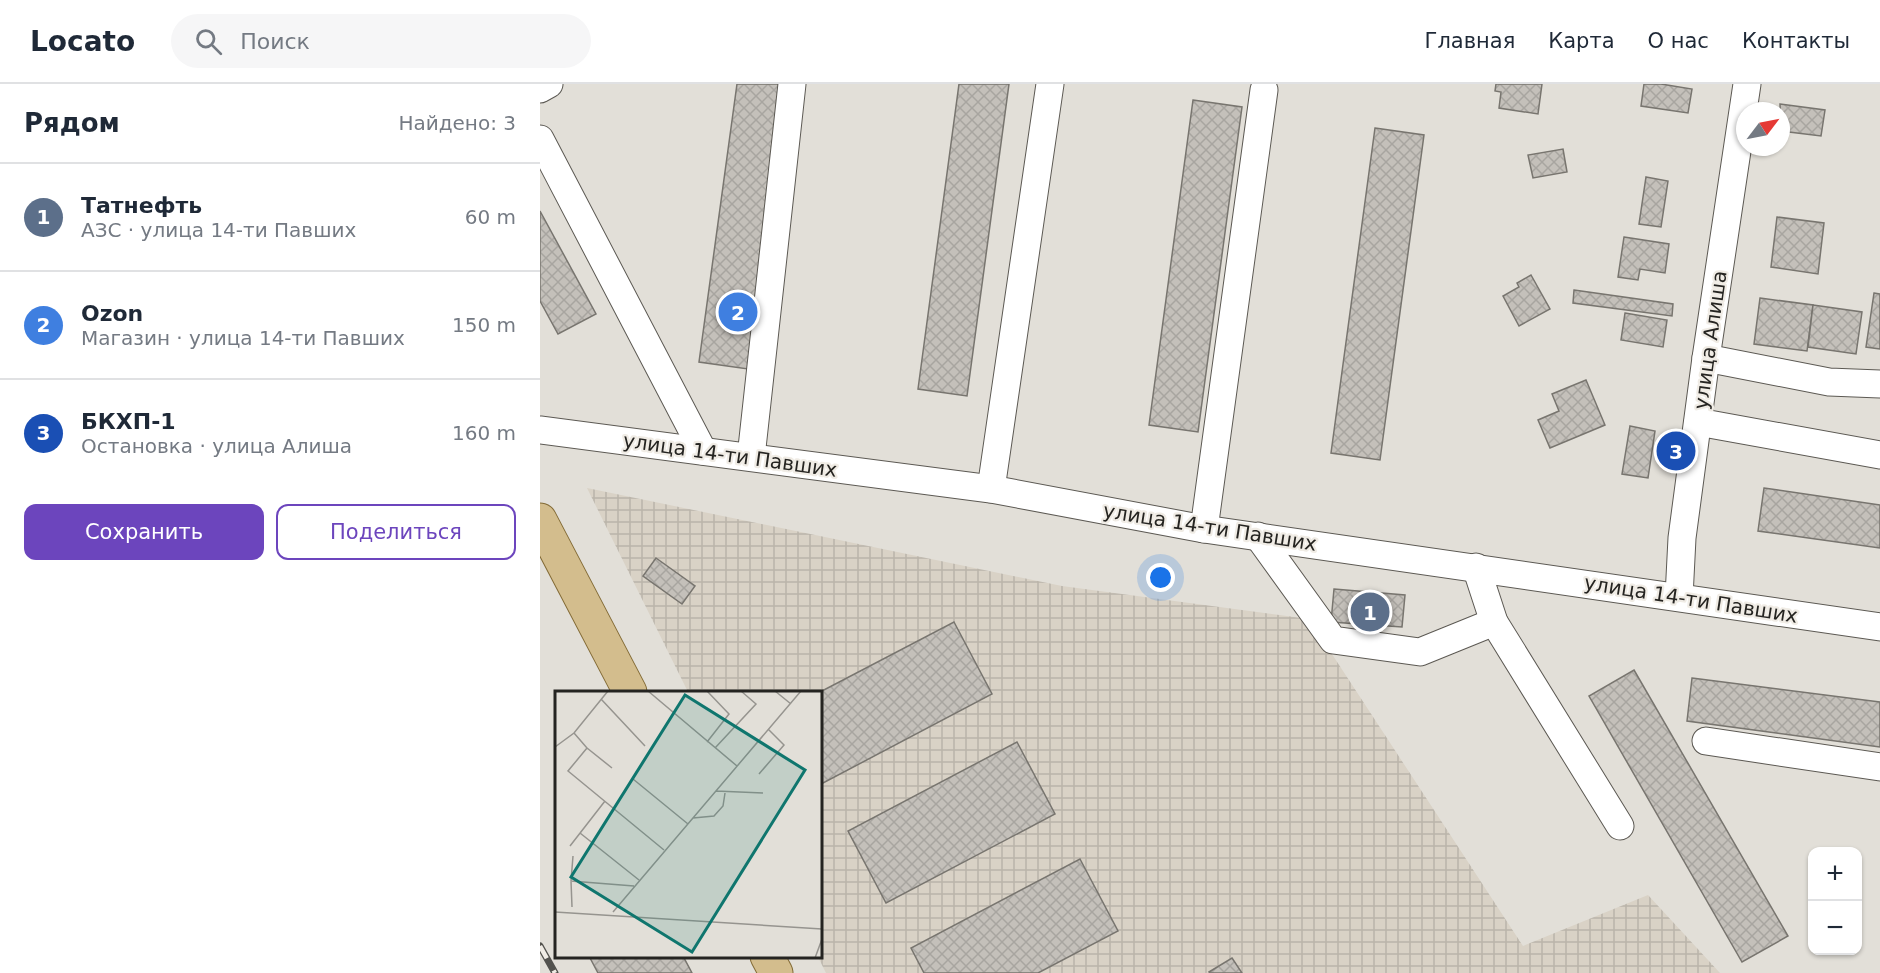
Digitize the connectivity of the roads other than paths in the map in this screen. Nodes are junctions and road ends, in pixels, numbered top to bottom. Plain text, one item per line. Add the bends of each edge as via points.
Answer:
1 (549, 84) edge
2 (792, 84) edge
3 (1050, 84) edge
4 (1748, 84) edge
5 (540, 89) edge
6 (1264, 90) dead end
7 (540, 139) edge
8 (1706, 358) junction
9 (1880, 384) edge
10 (1698, 422) junction
11 (540, 430) edge
12 (703, 451) junction
13 (1880, 455) edge
14 (751, 457) junction
15 (990, 489) junction
16 (540, 520) edge
17 (1204, 529) junction
18 (1258, 536) junction
19 (1476, 567) junction
20 (1679, 597) junction
21 (1494, 622) junction
22 (1880, 627) edge
23 (629, 691) edge
24 (1706, 741) dead end
25 (1880, 767) edge
26 (1620, 826) dead end
27 (768, 958) edge
28 (776, 973) edge

1 - 5 street
2 - 14 street
3 - 15 street
4 - 8 street, улица Алиша
6 - 17 street
7 - 12 street
8 - 9 street via 1829,382
8 - 10 street, улица Алиша
10 - 13 street
10 - 20 street, улица Алиша via 1682,538
11 - 12 street, улица 14-ти Павших
12 - 14 street, улица 14-ти Павших
14 - 15 street, улица 14-ти Павших
15 - 17 street, улица 14-ти Павших
16 - 23 main road
17 - 18 street, улица 14-ти Павших
18 - 19 street, улица 14-ти Павших
18 - 21 street via 1333,640 1420,652
19 - 20 street, улица 14-ти Павших
19 - 21 street
20 - 22 street, улица 14-ти Павших
21 - 26 street
24 - 25 street
27 - 28 main road

